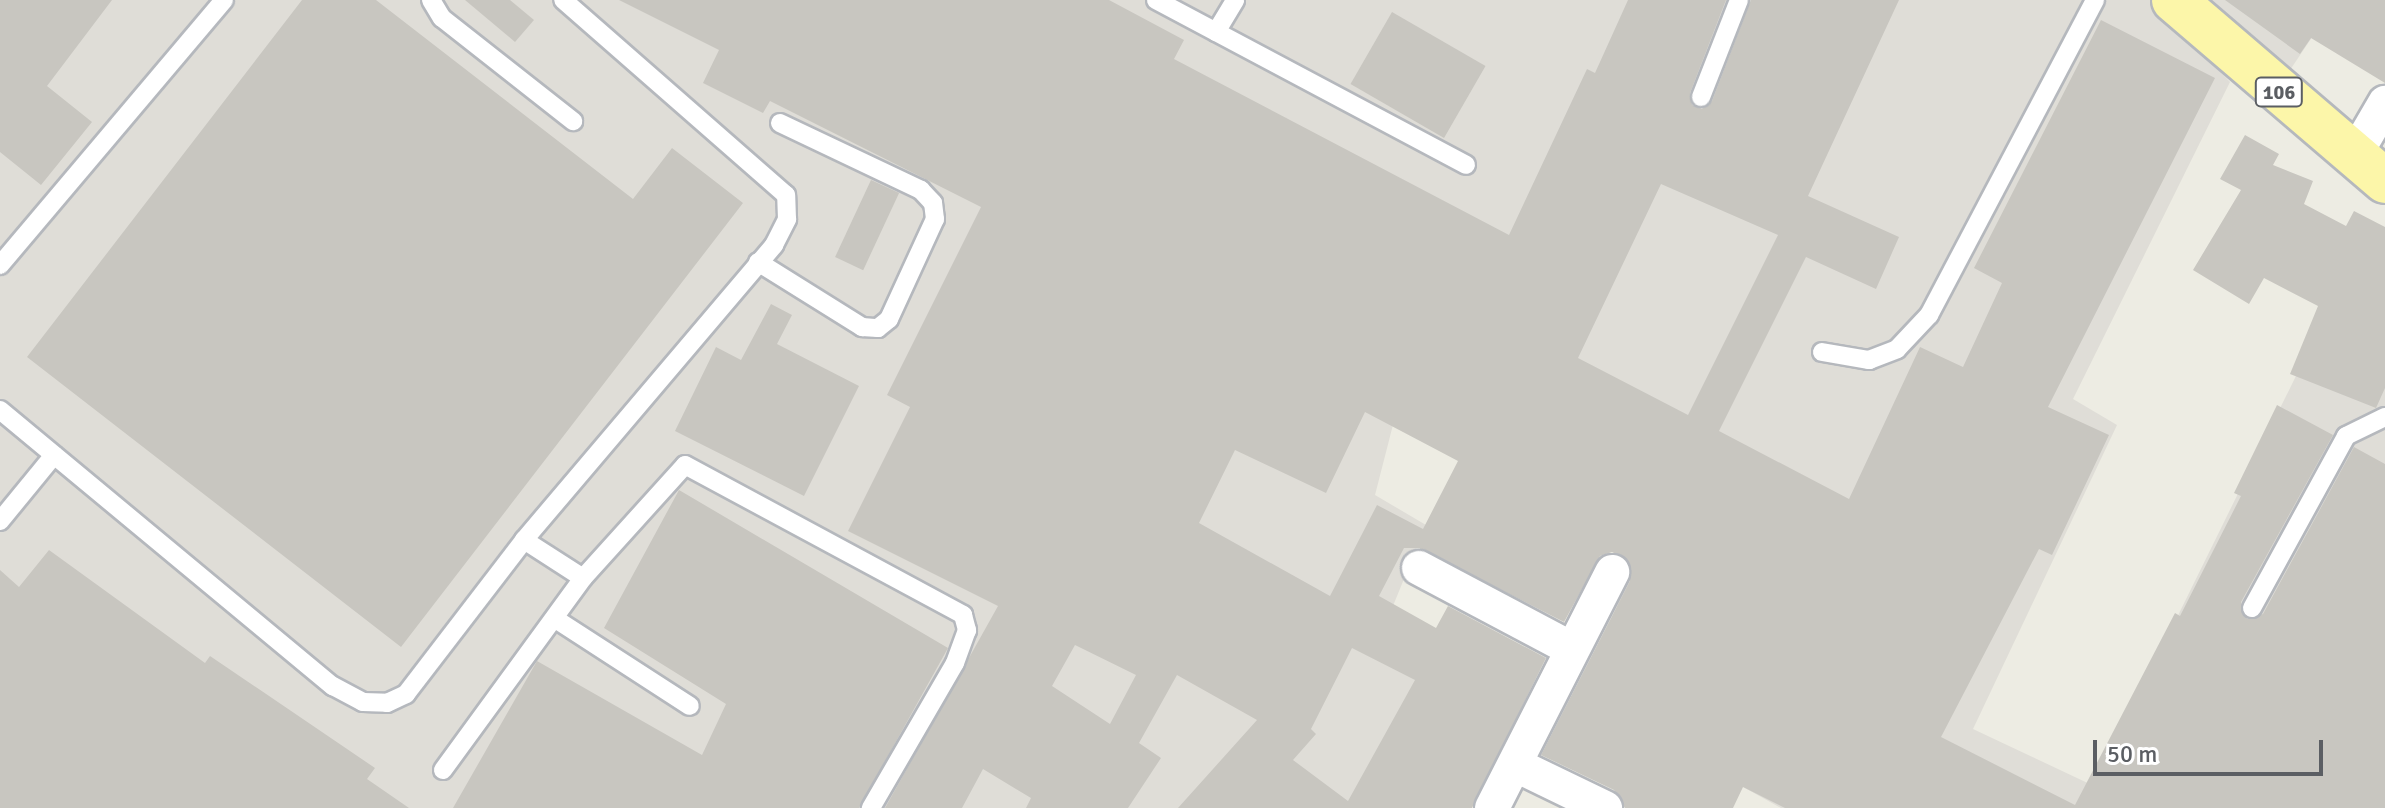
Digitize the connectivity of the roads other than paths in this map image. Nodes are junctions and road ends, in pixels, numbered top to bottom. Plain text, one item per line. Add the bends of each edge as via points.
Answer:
1 (224, 0) edge
2 (431, 0) edge
3 (563, 0) edge
4 (1156, 0) edge
5 (1235, 0) edge
6 (1739, 0) edge
7 (2095, 0) edge
8 (2174, 0) edge
9 (1216, 32) junction
10 (1701, 97) dead end
11 (2385, 103) edge
12 (573, 121) dead end
13 (780, 123) dead end
14 (1466, 165) dead end
15 (2369, 170) edge
16 (758, 262) junction
17 (0, 265) edge
18 (1822, 352) dead end
19 (0, 410) edge
20 (2385, 417) edge
21 (54, 455) junction
22 (0, 521) edge
23 (524, 540) junction
24 (1419, 568) dead end
25 (1612, 572) dead end
26 (583, 578) junction
27 (2252, 608) dead end
28 (557, 620) junction
29 (1572, 649) junction
30 (690, 706) dead end
31 (1516, 765) junction
32 (443, 770) dead end
33 (1598, 807) edge
34 (871, 808) edge
35 (1492, 808) edge

1 - 17 lane
2 - 12 lane via 442,18
3 - 16 lane via 786,195 787,219
4 - 9 lane
5 - 9 lane
6 - 10 lane
7 - 18 lane via 1929,315 1897,349 1869,360
8 - 15 main road, 106
9 - 14 lane
11 - 15 street
13 - 16 lane via 921,190 933,203 935,219 889,319 878,328 862,327
16 - 23 lane
19 - 21 lane
20 - 27 lane via 2346,436
21 - 22 lane
21 - 23 lane via 333,686 363,702 387,703 406,694
23 - 26 lane
24 - 29 street
25 - 29 street
26 - 28 lane
26 - 34 lane via 685,465 963,615 967,630 955,663
28 - 30 lane
28 - 32 lane
29 - 31 street
31 - 33 street
31 - 35 street

